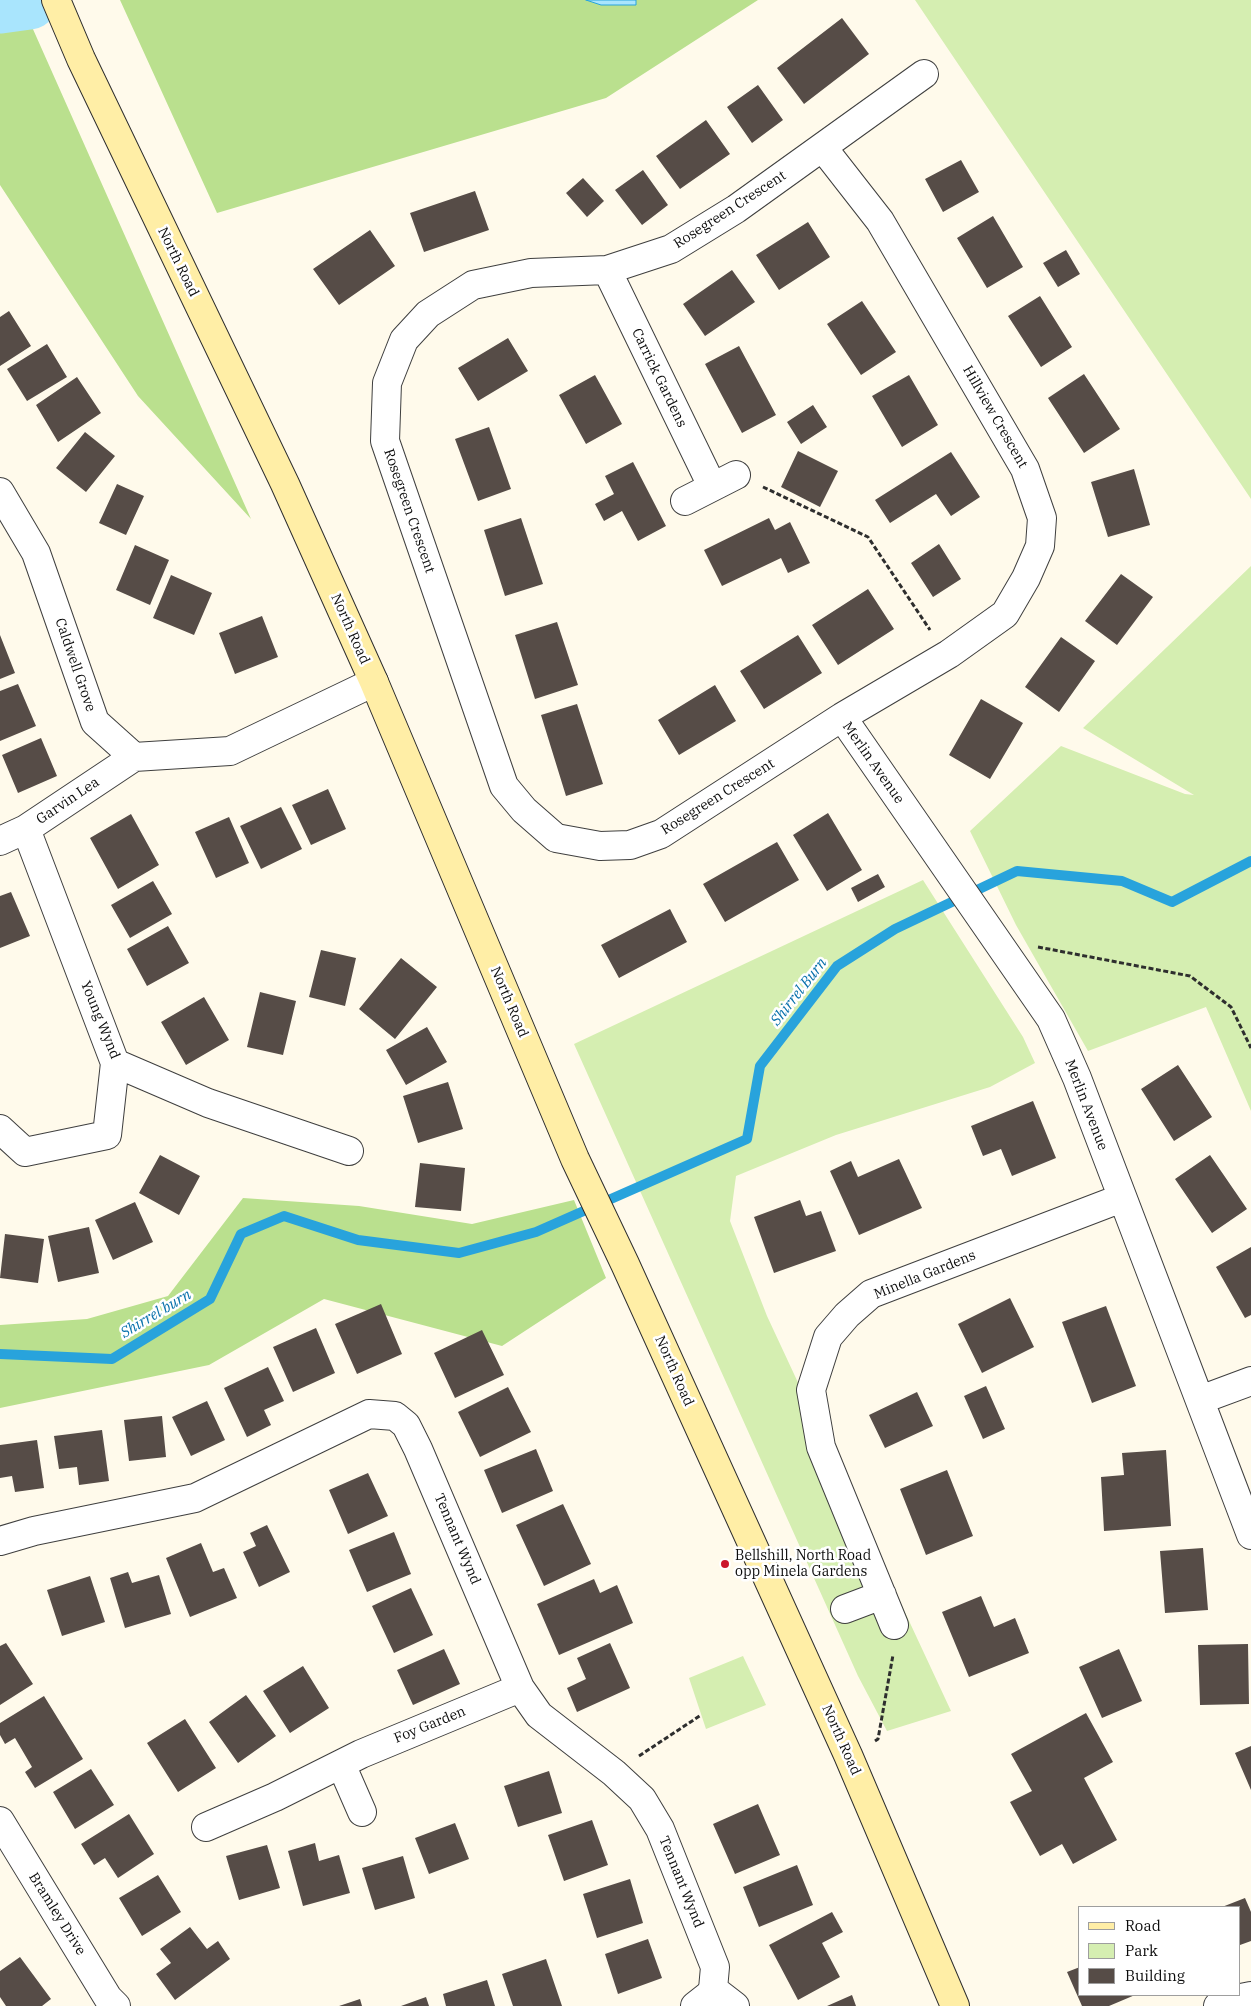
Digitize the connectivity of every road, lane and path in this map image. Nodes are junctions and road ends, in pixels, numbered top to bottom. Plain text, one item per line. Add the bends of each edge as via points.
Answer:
1 (56, 0) edge
2 (924, 74) dead end
3 (822, 148) junction
4 (607, 270) junction
5 (724, 480) junction
6 (0, 492) edge
7 (685, 501) dead end
8 (949, 654) junction
9 (374, 682) junction
10 (842, 717) junction
11 (134, 757) junction
12 (26, 829) junction
13 (0, 841) edge
14 (989, 928) junction
15 (1251, 1048) edge
16 (115, 1063) junction
17 (0, 1130) edge
18 (349, 1151) dead end
19 (1122, 1198) junction
20 (1251, 1381) edge
21 (1200, 1400) junction
22 (1251, 1535) edge
23 (0, 1542) edge
24 (882, 1595) junction
25 (845, 1609) dead end
26 (894, 1625) joint
27 (520, 1688) junction
28 (701, 1715) dead end
29 (848, 1755) junction
30 (341, 1764) junction
31 (614, 1773) junction
32 (362, 1812) dead end
33 (0, 1822) edge
34 (206, 1827) dead end
35 (1251, 1996) edge
36 (704, 1997) edge
37 (107, 2003) edge
38 (735, 2006) edge
39 (955, 2006) edge
40 (1218, 2006) edge

1 - 9 main road, North Road via 81,59 285,484
2 - 3 street, Rosegreen Crescent
3 - 4 street, Rosegreen Crescent via 736,209 671,249
3 - 8 street, Hillview Crescent via 880,221 1025,469 1042,518 1040,546 1005,614
4 - 5 street, Carrick Gardens
4 - 10 street, Rosegreen Crescent via 531,273 473,286 428,314 404,340 387,383 385,441 504,786 524,810 556,838 600,846 630,845 660,834
5 - 7 street
5 - 8 path via 868,537 936,640
6 - 11 street, Caldwell Grove via 36,553 95,722
8 - 10 street, Hillview Crescent
9 - 11 street via 230,751
9 - 29 main road, North Road via 575,1159
10 - 14 street, Merlin Avenue
11 - 12 street, Garvin Lea
12 - 13 street, Garvin Lea
12 - 16 street, Young Wynd
14 - 15 path via 1190,976 1231,1007
14 - 19 street, Merlin Avenue via 1051,1019
16 - 17 street via 107,1135 25,1152
16 - 18 street, Young Wynd via 208,1102
19 - 21 street, Merlin Avenue
19 - 24 street, Minella Gardens via 871,1294 828,1337 811,1390 821,1447
20 - 21 street
21 - 22 street, Merlin Avenue
23 - 27 street, Tennant Wynd via 34,1531 194,1498 369,1414 395,1416 406,1425 418,1449
24 - 25 street
24 - 26 street, Minella Gardens
26 - 29 path via 895,1646 878,1739
27 - 30 street, Foy Garden via 417,1729
27 - 31 street, Tennant Wynd via 539,1716
28 - 31 path
29 - 39 main road, North Road
30 - 32 street
30 - 34 street, Foy Garden
31 - 36 street, Tennant Wynd via 642,1799 660,1829 715,1967
33 - 37 street, Bramley Drive
35 - 40 street
36 - 38 street

